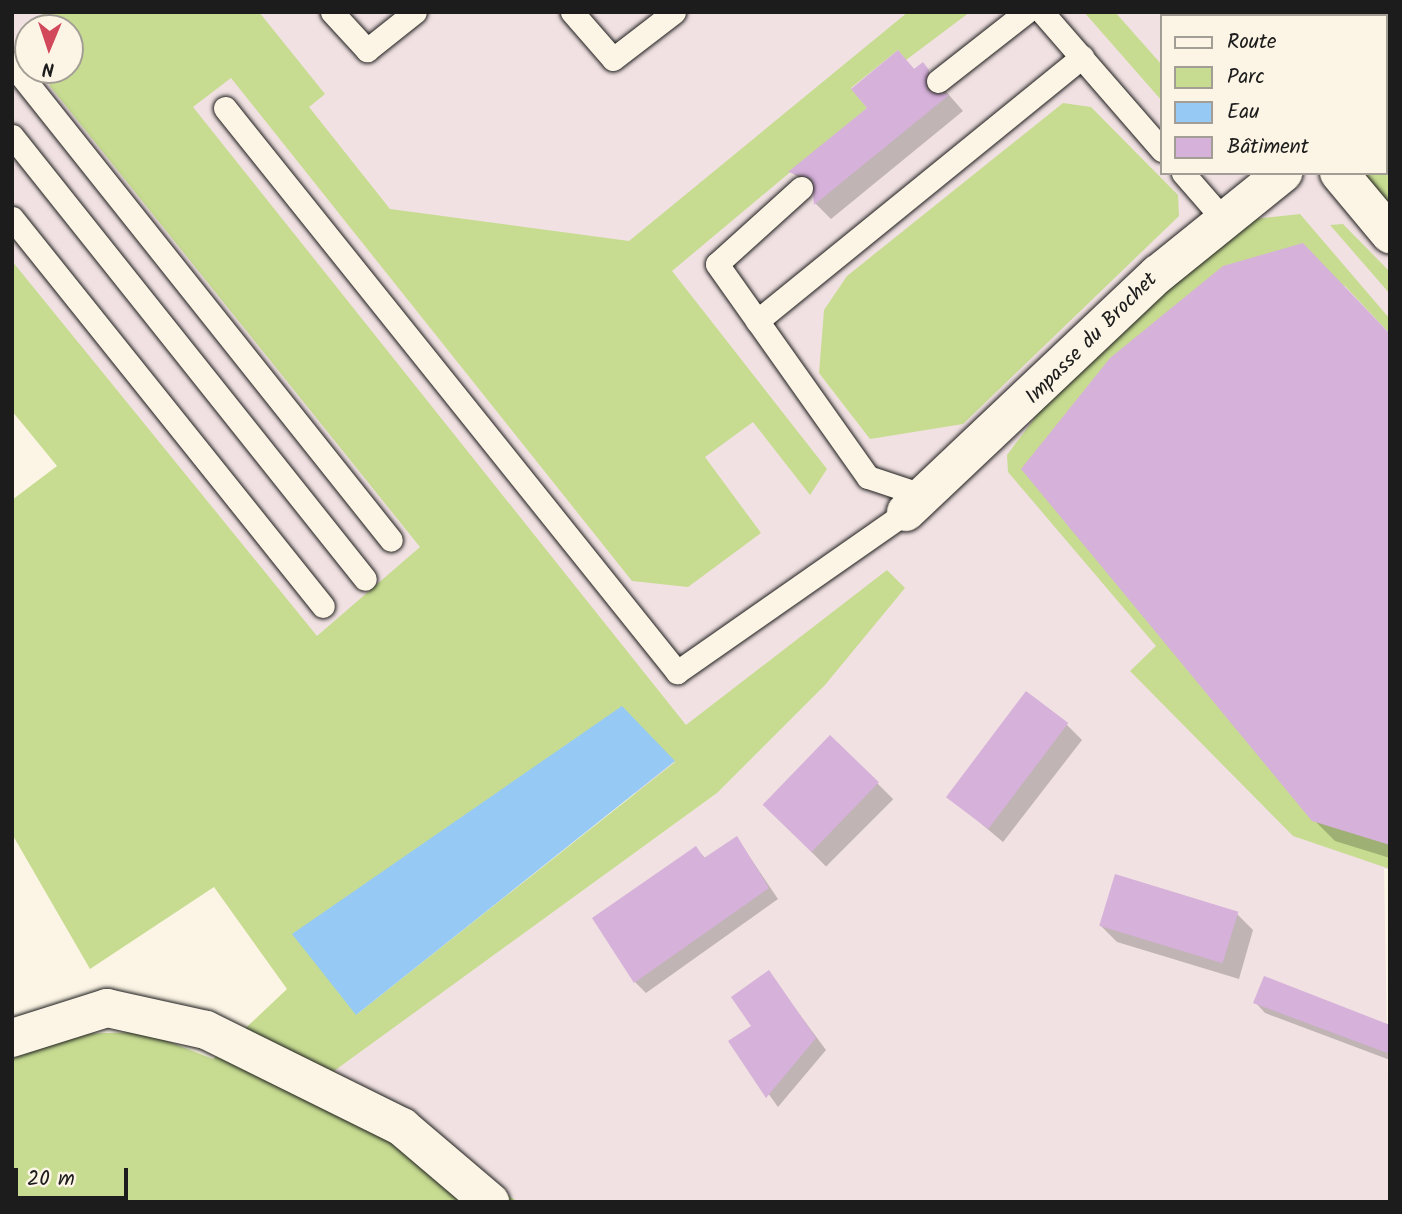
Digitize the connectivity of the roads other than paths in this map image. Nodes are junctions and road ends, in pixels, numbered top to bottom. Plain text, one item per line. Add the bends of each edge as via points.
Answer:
1 (332, 12) edge
2 (415, 12) edge
3 (572, 12) edge
4 (674, 12) edge
5 (1026, 12) edge
6 (1042, 12) edge
7 (1082, 57) junction
8 (12, 64) edge
9 (938, 81) dead end
10 (225, 108) dead end
11 (12, 136) edge
12 (1160, 148) edge
13 (1184, 175) edge
14 (1280, 175) edge
15 (1341, 175) edge
16 (801, 188) dead end
17 (12, 218) edge
18 (1224, 220) junction
19 (1390, 234) edge
20 (757, 321) junction
21 (916, 504) junction
22 (391, 540) dead end
23 (365, 579) dead end
24 (323, 607) dead end
25 (12, 1038) edge
26 (490, 1202) edge

1 - 2 lane via 367,50
3 - 4 lane via 613,59
5 - 9 lane
6 - 7 lane
7 - 12 lane
7 - 20 lane
8 - 22 lane
10 - 21 lane via 677,672
11 - 23 lane
13 - 18 lane
14 - 18 street, Impasse du Brochet
15 - 19 street
16 - 20 lane via 717,264
17 - 24 lane
18 - 21 street, Impasse du Brochet via 1158,274
20 - 21 lane via 868,477
25 - 26 street via 107,1008 206,1030 402,1127

